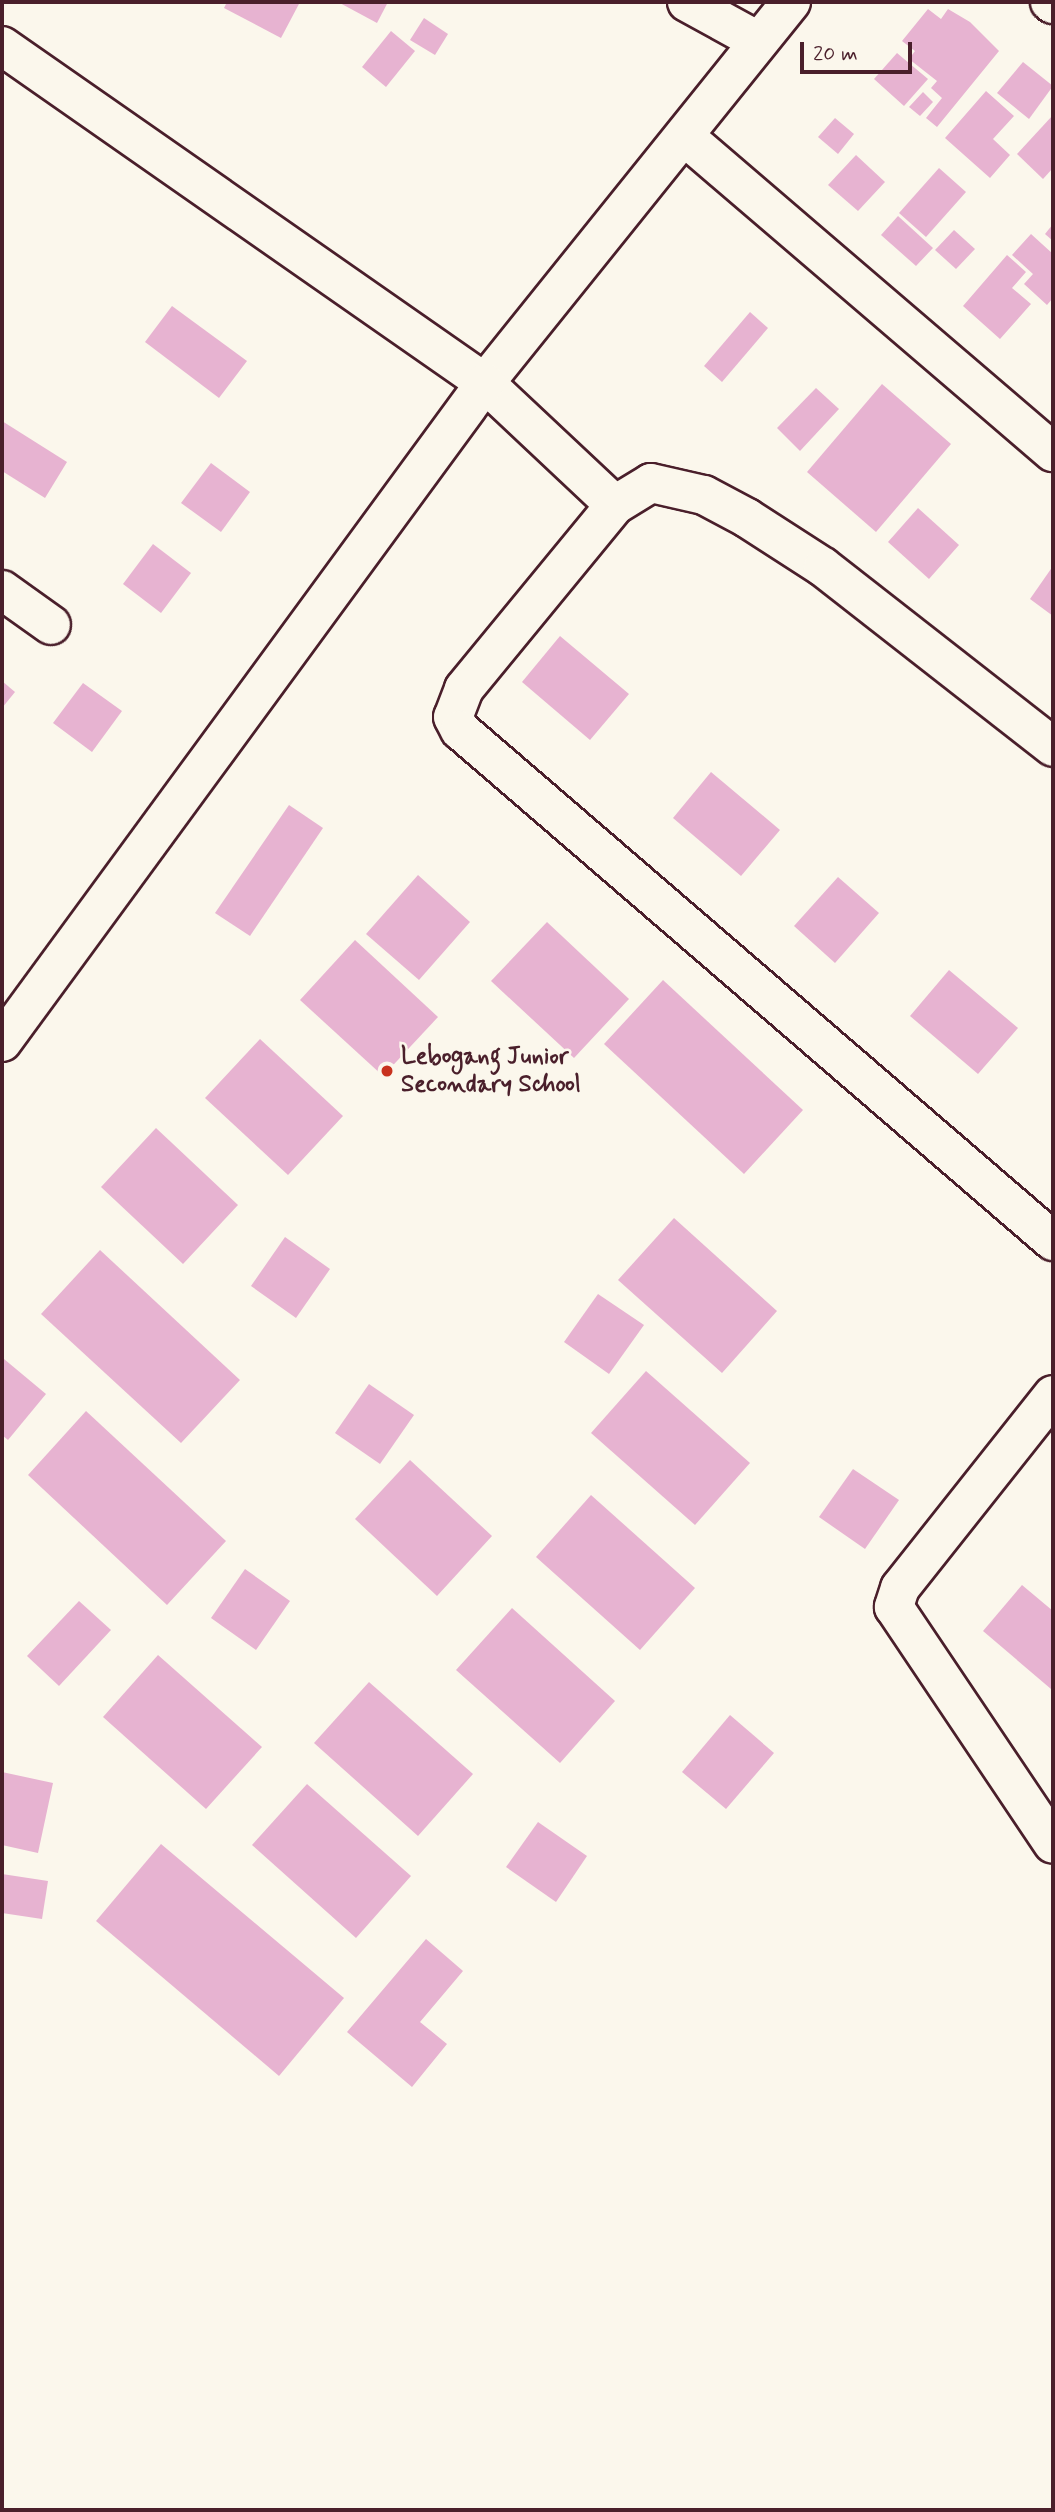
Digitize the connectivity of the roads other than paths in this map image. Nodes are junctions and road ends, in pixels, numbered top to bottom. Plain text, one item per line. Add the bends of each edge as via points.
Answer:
1 (687, 2) edge
2 (791, 2) edge
3 (758, 41) junction
4 (2, 46) edge
5 (684, 136) junction
6 (485, 383) junction
7 (1053, 452) edge
8 (615, 505) junction
9 (2, 590) edge
10 (51, 625) dead end
11 (1053, 747) edge
12 (2, 1042) edge
13 (1053, 1241) edge
14 (1053, 1395) edge
15 (1053, 1843) edge

1 - 3 street
2 - 3 street
3 - 5 street
4 - 6 street
5 - 6 street
5 - 7 street
6 - 8 street
6 - 12 street
8 - 11 street via 641,485 675,485 747,518 823,566
8 - 13 street via 464,689 453,717 460,730
9 - 10 street
14 - 15 street via 900,1588 894,1607

